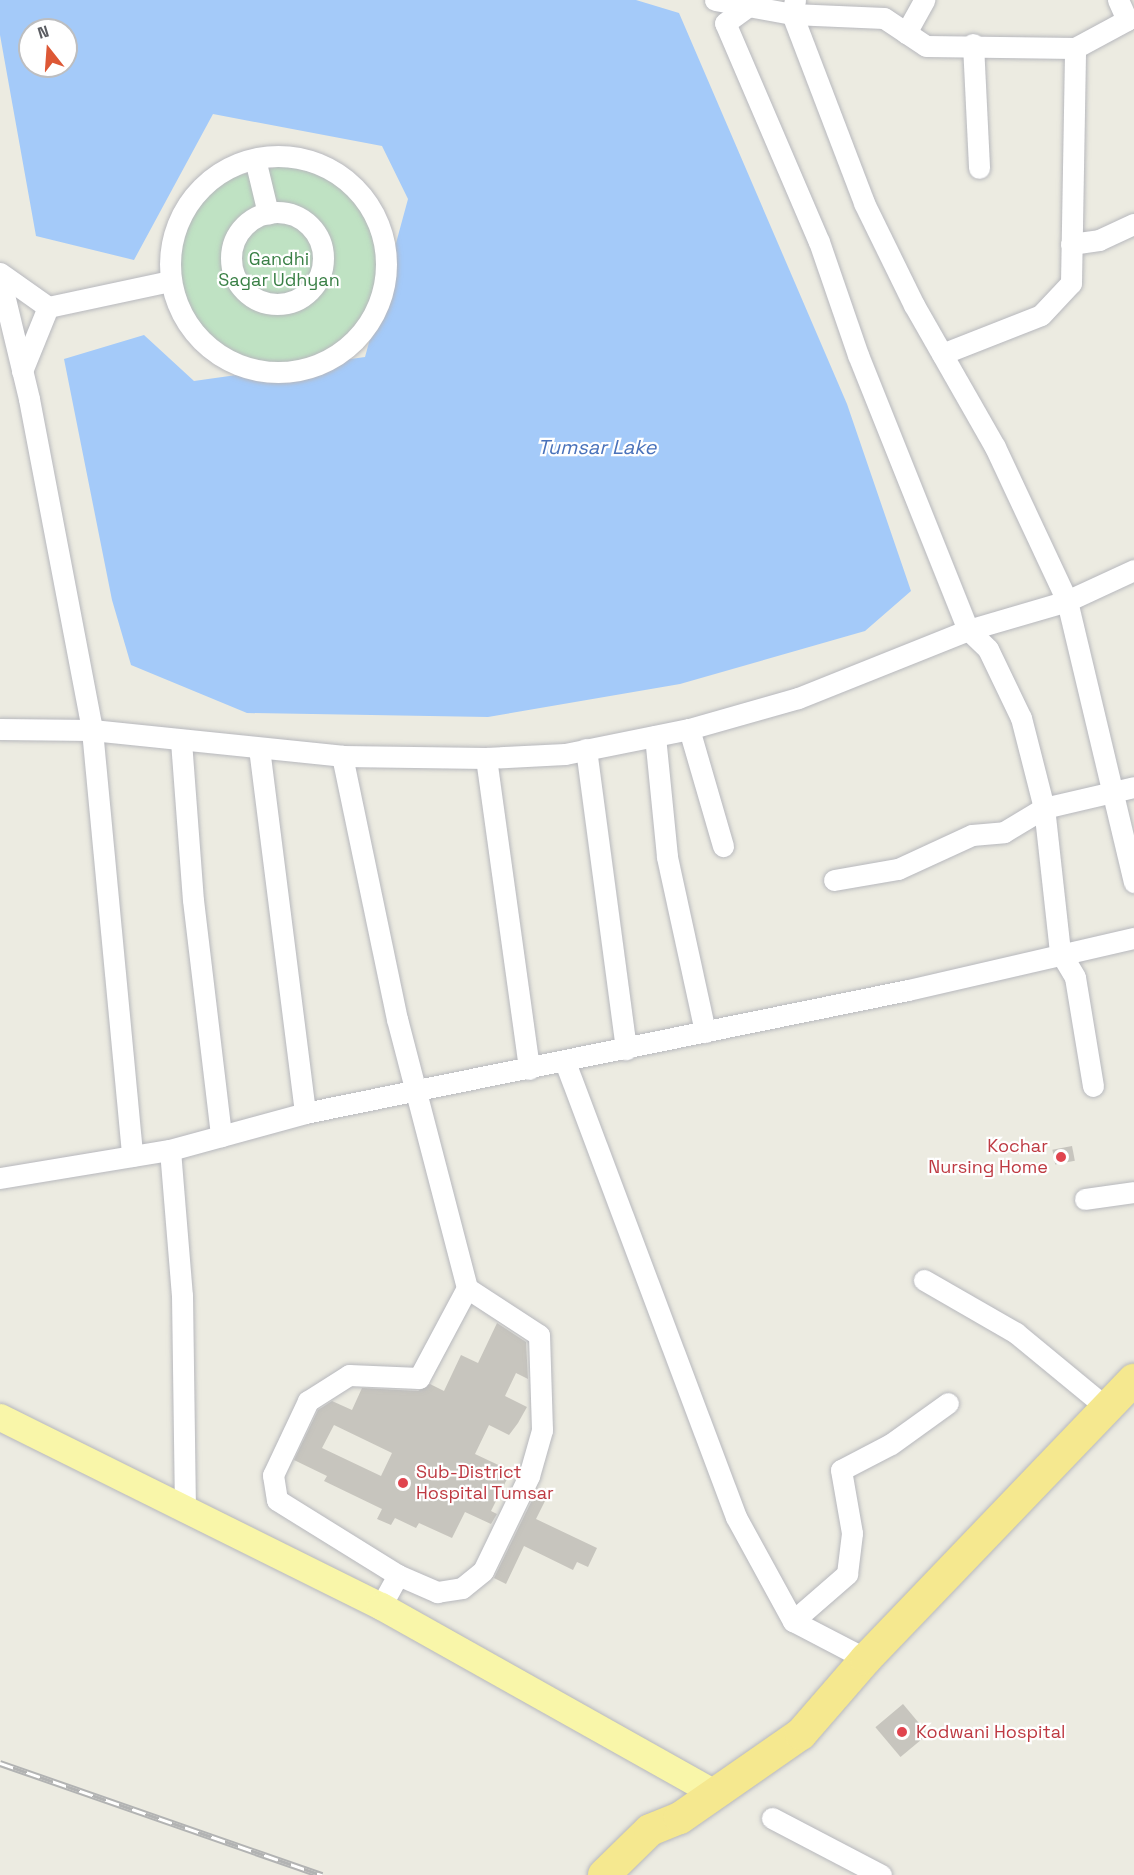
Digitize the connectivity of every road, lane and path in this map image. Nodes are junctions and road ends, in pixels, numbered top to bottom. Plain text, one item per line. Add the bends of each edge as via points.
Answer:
1 (716, 0) edge
2 (924, 0) edge
3 (1118, 0) edge
4 (748, 6) junction
5 (793, 7) edge
6 (1130, 23) edge
7 (906, 33) junction
8 (973, 44) junction
9 (1075, 48) junction
10 (255, 159) junction
11 (979, 168) dead end
12 (268, 213) junction
13 (1134, 224) edge
14 (1071, 244) junction
15 (0, 273) edge
16 (0, 278) edge
17 (170, 281) junction
18 (48, 307) junction
19 (942, 354) junction
20 (22, 371) junction
21 (1134, 570) edge
22 (1066, 601) junction
23 (968, 630) junction
24 (0, 729) edge
25 (689, 729) junction
26 (92, 730) junction
27 (655, 736) junction
28 (181, 741) junction
29 (259, 748) junction
30 (586, 749) junction
31 (342, 756) junction
32 (486, 758) junction
33 (1134, 787) edge
34 (1113, 794) junction
35 (1044, 808) junction
36 (723, 846) dead end
37 (834, 880) dead end
38 (1134, 882) edge
39 (1134, 938) edge
40 (1059, 952) junction
41 (705, 1032) junction
42 (626, 1049) junction
43 (566, 1062) junction
44 (529, 1069) junction
45 (1093, 1086) dead end
46 (418, 1089) junction
47 (305, 1113) junction
48 (221, 1136) junction
49 (170, 1150) junction
50 (132, 1156) junction
51 (0, 1178) edge
52 (1134, 1192) edge
53 (1085, 1199) dead end
54 (924, 1280) dead end
55 (467, 1287) junction
56 (1134, 1380) edge
57 (948, 1403) dead end
58 (1107, 1408) junction
59 (0, 1417) edge
60 (185, 1509) junction
61 (398, 1575) junction
62 (381, 1606) junction
63 (793, 1621) junction
64 (866, 1659) junction
65 (713, 1792) junction
66 (680, 1818) junction
67 (772, 1818) dead end
68 (604, 1875) edge
69 (635, 1875) edge
70 (881, 1875) edge

1 - 4 street
2 - 7 street
3 - 6 street
4 - 5 street
4 - 23 street via 725,23 819,242 870,388
5 - 7 street via 884,18
5 - 19 street via 864,203
6 - 9 street
7 - 8 street via 926,46
8 - 9 street
8 - 11 street
9 - 14 street
10 - 12 street
10 - 17 street via 237,163 206,182 183,211 170,245
10 - 17 street via 273,155 310,160 342,176 368,202 384,235 388,270 380,305 361,335 334,358 301,371 266,373 231,363 202,343 181,315
12 - 12 street via 254,219 234,242 233,272 250,296 279,304 294,301 317,282 323,252 319,238 298,217
13 - 14 street via 1099,240
14 - 19 street via 1071,283 1041,315
15 - 18 street
16 - 20 street
17 - 18 street
18 - 20 street
19 - 22 street via 995,447
20 - 26 street
21 - 22 street
22 - 23 street
22 - 34 street
23 - 25 street via 798,698
23 - 35 street via 988,649 1021,718
24 - 26 street
25 - 27 street
25 - 36 street
26 - 28 street
26 - 50 street
27 - 30 street
27 - 41 street via 667,857
28 - 29 street
28 - 48 street via 193,900
29 - 31 street
29 - 47 street
30 - 32 street
30 - 42 street
31 - 32 street
31 - 46 street via 397,1019
32 - 44 street
33 - 34 street
34 - 35 street
34 - 38 street
35 - 37 street via 1004,832 972,835 898,869
35 - 40 street
39 - 40 street
40 - 41 street via 908,990
40 - 45 street via 1075,977
41 - 42 street
42 - 43 street
43 - 44 street
43 - 63 street via 736,1517
44 - 46 street
46 - 47 street
46 - 55 street
47 - 48 street
48 - 49 street
49 - 50 street
49 - 60 street via 182,1295
50 - 51 street
52 - 53 street
54 - 58 street via 1016,1333
55 - 61 street via 539,1335 542,1430 529,1476 483,1571 462,1588 437,1592
55 - 61 street via 419,1378 350,1375 308,1401 273,1475 277,1500
56 - 58 highway
57 - 63 street via 891,1444 841,1470 852,1533 847,1574
58 - 64 highway
59 - 60 main road
60 - 62 main road
61 - 62 street
62 - 65 main road
63 - 64 street
64 - 65 highway via 801,1734
65 - 66 highway
66 - 68 highway via 650,1830
66 - 69 highway via 667,1844
67 - 70 street

